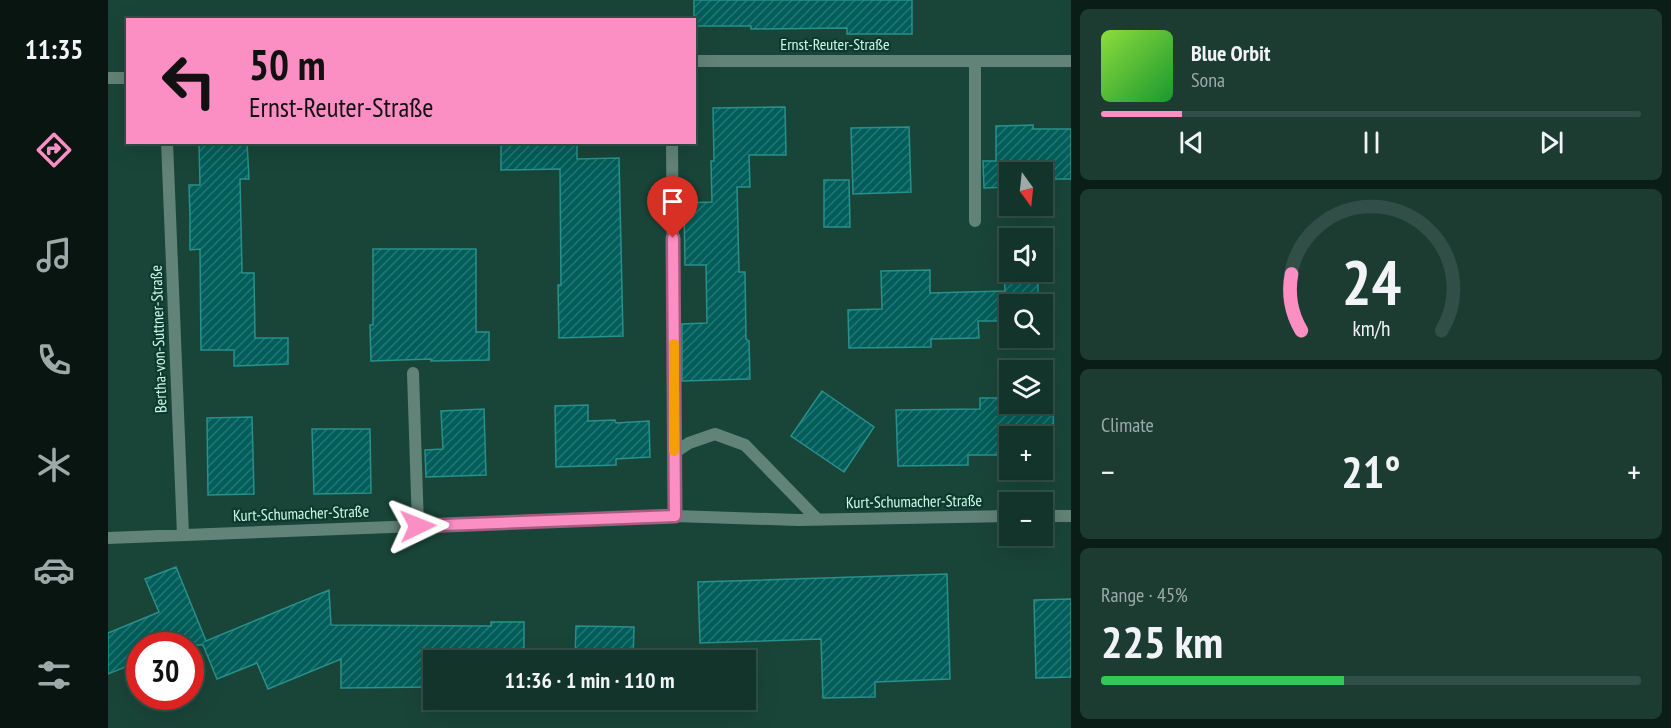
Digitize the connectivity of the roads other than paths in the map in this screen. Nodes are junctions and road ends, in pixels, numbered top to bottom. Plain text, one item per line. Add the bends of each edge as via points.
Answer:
1 (696, 61) edge
2 (975, 61) junction
3 (1071, 61) edge
4 (108, 78) edge
5 (126, 78) edge
6 (167, 144) edge
7 (672, 144) edge
8 (975, 221) dead end
9 (413, 373) dead end
10 (674, 453) junction
11 (675, 516) junction
12 (999, 516) edge
13 (1053, 516) edge
14 (1071, 516) edge
15 (818, 520) junction
16 (418, 526) junction
17 (183, 535) junction
18 (108, 538) edge

1 - 2 street, Ernst-Reuter-Straße
2 - 3 street, Ernst-Reuter-Straße
2 - 8 street
4 - 5 street
6 - 17 street, Bertha-von-Suttner-Straße
7 - 10 street
9 - 16 street
10 - 11 street
10 - 15 street via 715,434 745,445
11 - 15 street, Kurt-Schumacher-Straße
11 - 16 street, Kurt-Schumacher-Straße
12 - 15 street, Kurt-Schumacher-Straße
13 - 14 street
16 - 17 street, Kurt-Schumacher-Straße
17 - 18 street, Kurt-Schumacher-Straße

